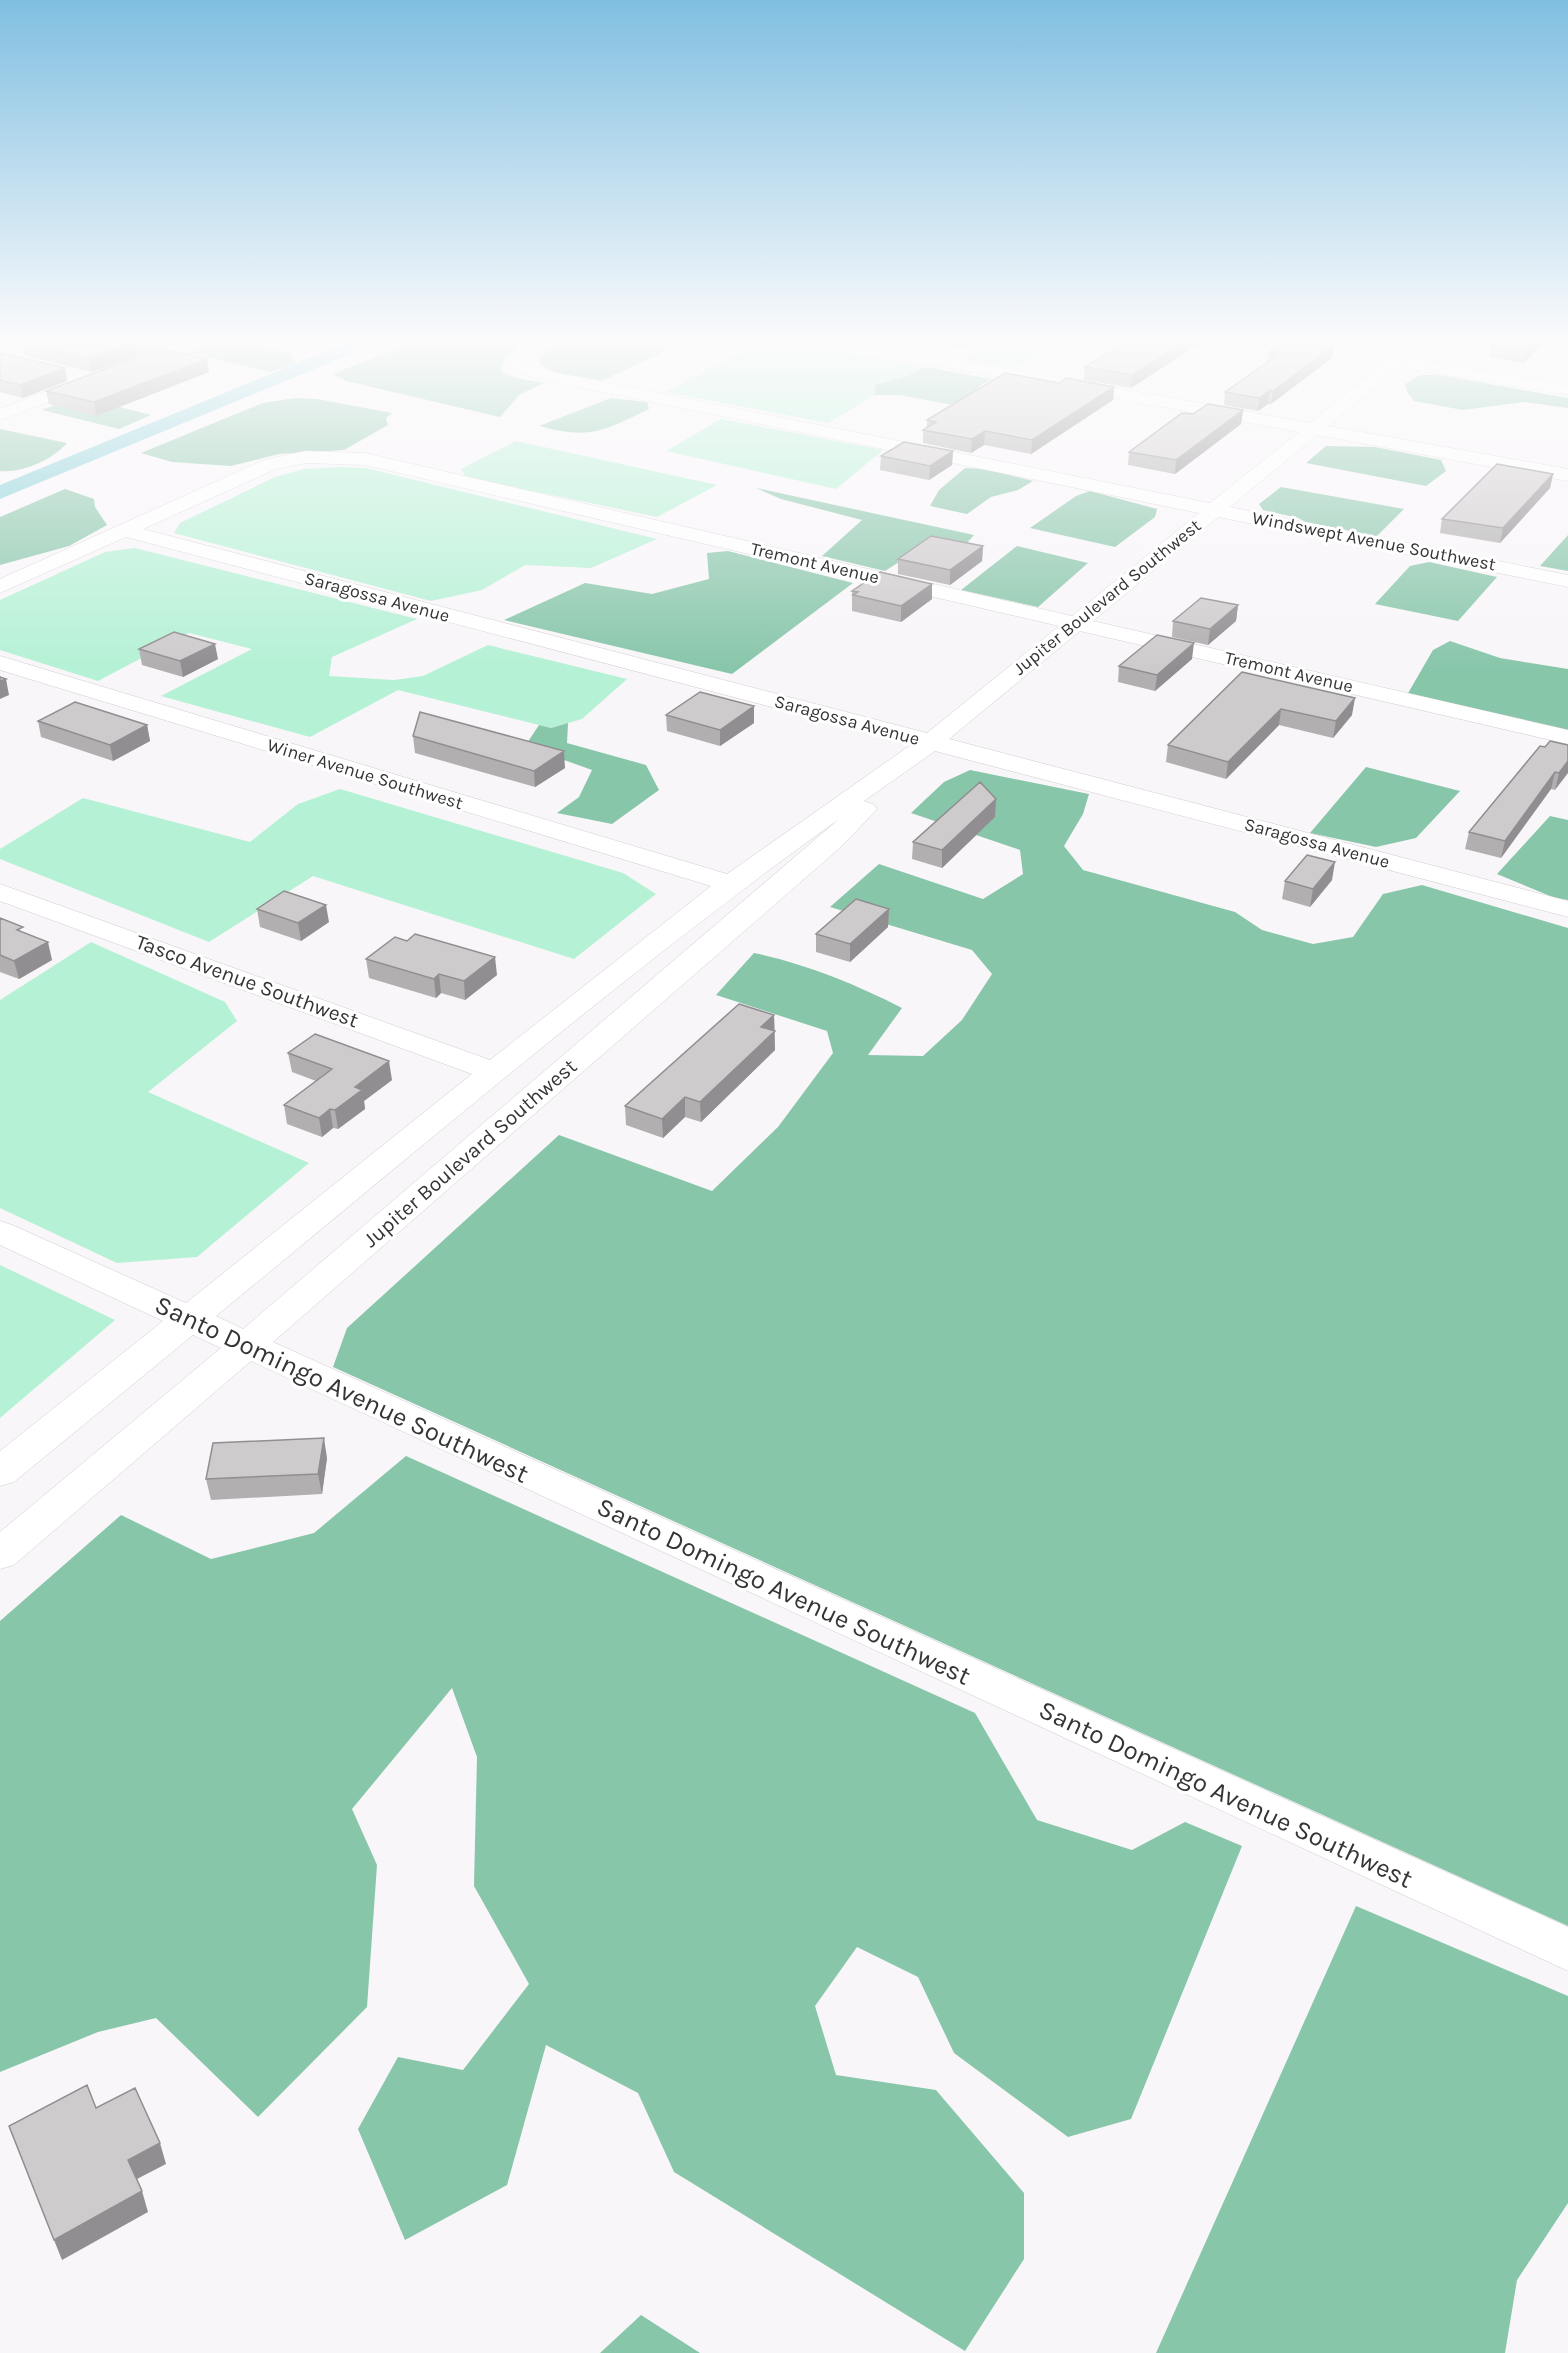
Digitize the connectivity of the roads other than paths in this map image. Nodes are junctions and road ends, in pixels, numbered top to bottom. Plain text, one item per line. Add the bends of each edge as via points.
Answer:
1 (914, 449) edge
2 (1288, 449) edge
3 (1422, 449) edge
4 (1568, 475) edge
5 (1215, 509) junction
6 (126, 531) junction
7 (1568, 581) edge
8 (0, 586) edge
9 (1076, 623) junction
10 (0, 663) edge
11 (1568, 736) edge
12 (931, 742) junction
13 (731, 884) junction
14 (0, 892) edge
15 (1568, 909) edge
16 (493, 1071) junction
17 (0, 1232) edge
18 (191, 1319) junction
19 (247, 1345) junction
20 (0, 1472) edge
21 (0, 1554) edge
22 (1568, 1950) edge

1 - 5 street, Windswept Avenue Southwest
2 - 5 street, Jupiter Boulevard Southwest
3 - 4 street
5 - 7 street, Windswept Avenue Southwest
5 - 9 street, Jupiter Boulevard Southwest
6 - 8 street, Tremont Avenue
6 - 9 street, Tremont Avenue via 271,464 306,457 365,459
6 - 12 street, Saragossa Avenue
9 - 11 street, Tremont Avenue
9 - 12 street, Jupiter Boulevard Southwest
10 - 13 street, Winer Avenue Southwest
12 - 13 street, Jupiter Boulevard Southwest
12 - 15 street, Saragossa Avenue
12 - 19 street, Jupiter Boulevard Southwest via 834,839
13 - 16 street, Jupiter Boulevard Southwest
14 - 16 street, Tasco Avenue Southwest
16 - 18 street, Jupiter Boulevard Southwest
17 - 18 street, Santo Domingo Avenue Southwest
18 - 19 street, Santo Domingo Avenue Southwest
18 - 20 street, Jupiter Boulevard Southwest
19 - 21 street, Jupiter Boulevard Southwest
19 - 22 street, Santo Domingo Avenue Southwest

